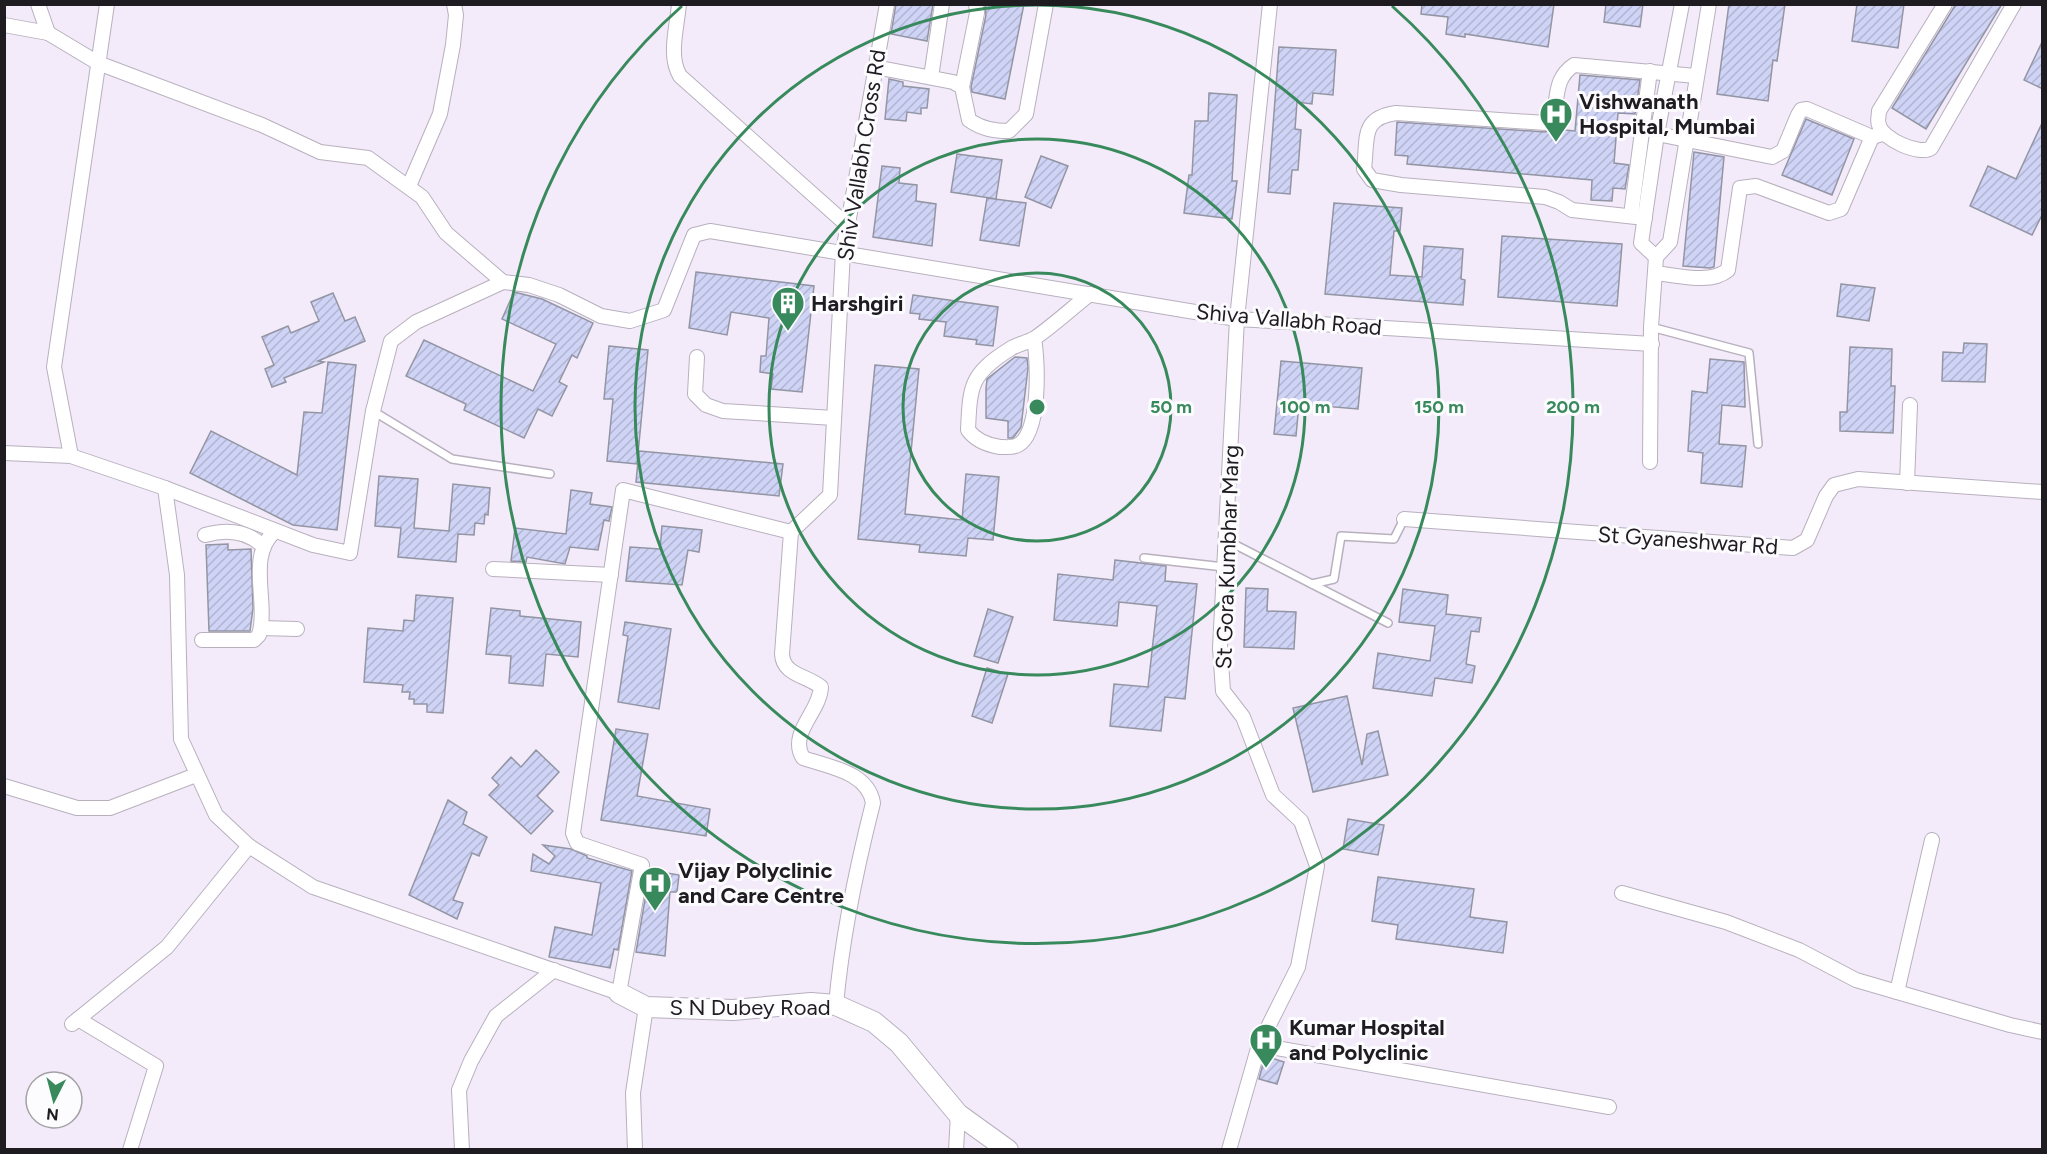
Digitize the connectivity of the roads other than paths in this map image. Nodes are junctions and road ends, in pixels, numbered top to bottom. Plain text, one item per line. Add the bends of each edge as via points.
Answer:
1 (38, 4) edge
2 (107, 4) edge
3 (454, 4) edge
4 (679, 4) edge
5 (887, 4) edge
6 (942, 4) edge
7 (976, 4) edge
8 (1046, 4) edge
9 (1270, 4) edge
10 (1682, 4) edge
11 (1709, 4) edge
12 (1946, 4) edge
13 (2014, 4) edge
14 (4, 25) edge
15 (48, 33) junction
16 (1675, 39) junction
17 (1702, 43) junction
18 (98, 63) junction
19 (875, 67) junction
20 (1650, 70) junction
21 (1669, 72) junction
22 (1696, 76) junction
23 (931, 77) junction
24 (962, 87) junction
25 (1657, 134) junction
26 (1878, 135) junction
27 (1687, 139) junction
28 (409, 186) junction
29 (1638, 217) junction
30 (846, 224) junction
31 (843, 252) junction
32 (1656, 257) junction
33 (1655, 273) junction
34 (503, 282) junction
35 (1090, 294) junction
36 (1237, 318) junction
37 (1651, 327) junction
38 (1034, 339) junction
39 (1652, 344) junction
40 (697, 357) dead end
41 (1910, 405) dead end
42 (373, 411) junction
43 (834, 418) junction
44 (1758, 444) dead end
45 (4, 453) edge
46 (71, 456) junction
47 (1650, 462) dead end
48 (550, 474) dead end
49 (1907, 483) junction
50 (165, 488) junction
51 (2043, 492) edge
52 (1404, 519) joint
53 (275, 531) junction
54 (791, 532) junction
55 (206, 536) dead end
56 (1226, 540) junction
57 (262, 546) junction
58 (1144, 558) dead end
59 (1224, 567) junction
60 (493, 569) dead end
61 (611, 575) junction
62 (1312, 584) junction
63 (1388, 623) dead end
64 (261, 628) junction
65 (297, 629) dead end
66 (202, 640) dead end
67 (196, 775) junction
68 (4, 786) edge
69 (1932, 840) dead end
70 (249, 846) junction
71 (1622, 893) dead end
72 (554, 970) junction
73 (1897, 992) junction
74 (620, 993) junction
75 (836, 1005) junction
76 (646, 1007) junction
77 (2043, 1032) edge
78 (1259, 1045) junction
79 (1609, 1107) dead end
80 (958, 1114) junction
81 (130, 1149) edge
82 (462, 1149) edge
83 (635, 1149) edge
84 (956, 1149) edge
85 (1008, 1149) edge
86 (1230, 1149) edge

1 - 15 street
2 - 18 street
3 - 28 street via 453,45 440,114
4 - 30 street via 674,66 680,76
5 - 19 street, Shiv Vallabh Cross Rd
6 - 23 street
7 - 24 street
8 - 24 street via 1026,114 1020,122 1009,131 979,127 969,120
9 - 36 street
10 - 16 street
11 - 17 street
12 - 26 street via 1879,111
13 - 26 street via 1931,148 1918,152
14 - 15 street
15 - 18 street
16 - 17 street
16 - 21 street
17 - 22 street
18 - 28 street via 262,125 320,152 368,158
18 - 46 street via 54,367
19 - 23 street
19 - 30 street, Shiv Vallabh Cross Rd
20 - 21 street
20 - 29 street
20 - 29 street via 1574,65 1559,80 1553,114 1546,123 1396,112 1379,115 1369,125 1364,170 1372,180 1401,185 1545,197 1572,210
21 - 22 street
21 - 25 street
22 - 27 street
23 - 24 street
25 - 27 street
25 - 29 street
26 - 27 street via 1807,109 1798,115 1783,151 1772,157
26 - 33 street via 1837,212 1829,213 1756,186 1740,188 1728,270 1720,276 1705,278
27 - 32 street via 1670,242
28 - 34 street via 423,197 446,233
29 - 32 street via 1641,243
30 - 31 street, Shiv Vallabh Cross Rd
31 - 34 street, Shiva Vallabh Road via 710,231 694,235 664,310 630,321 601,316 529,285
31 - 35 street, Shiva Vallabh Road
31 - 43 street, Shiv Vallabh Cross Rd
32 - 33 street
33 - 37 street
34 - 42 street via 416,322 391,341
35 - 36 street, Shiva Vallabh Road
35 - 38 street
36 - 39 street, Shiva Vallabh Road
36 - 56 street, St Gora Kumbhar Marg
37 - 39 street
37 - 44 lane via 1749,353
38 - 38 street via 1011,348 975,378 968,430 981,442 1010,447 1025,439 1037,380
39 - 47 street
40 - 43 street via 695,394 706,405 723,411
41 - 49 street
42 - 48 lane via 452,459
42 - 53 street via 350,553
43 - 54 street, Shiv Vallabh Cross Rd via 830,495
45 - 46 street
46 - 50 street
49 - 51 street, St Gyaneshwar Rd
49 - 52 street, St Gyaneshwar Rd via 1858,479 1834,485 1807,540 1793,548
50 - 53 street
50 - 67 street via 177,575 181,739
52 - 62 lane via 1394,539 1341,536 1334,579
53 - 57 street
54 - 61 street via 623,490
54 - 75 street via 782,663 821,687 821,696 798,739 799,751 803,758 860,778 871,790 873,803 850,895
55 - 57 street via 234,531 256,539
56 - 59 street, St Gora Kumbhar Marg
56 - 62 lane
57 - 64 street
58 - 59 lane
59 - 78 street, St Gora Kumbhar Marg via 1220,648 1223,691 1242,717 1272,795 1301,821 1317,866 1298,967
60 - 61 street
61 - 74 street via 573,833 577,843 642,865
62 - 63 lane
64 - 65 street
64 - 66 street via 254,640
67 - 68 street via 110,808 77,808
67 - 70 street via 216,815
69 - 73 street
70 - 72 street via 313,887
70 - 81 street via 167,947 75,1022 156,1066
71 - 73 street via 1726,922 1799,950 1856,980
72 - 74 street
72 - 82 street via 496,1016 471,1061 459,1090
73 - 77 street
74 - 76 street, S N Dubey Road
75 - 76 street, S N Dubey Road via 811,1003 733,1010
75 - 80 street, S N Dubey Road via 874,1022 899,1043
76 - 83 street via 633,1093
78 - 79 street
78 - 86 street, St Gora Kumbhar Marg
80 - 84 street
80 - 85 street, S N Dubey Road

